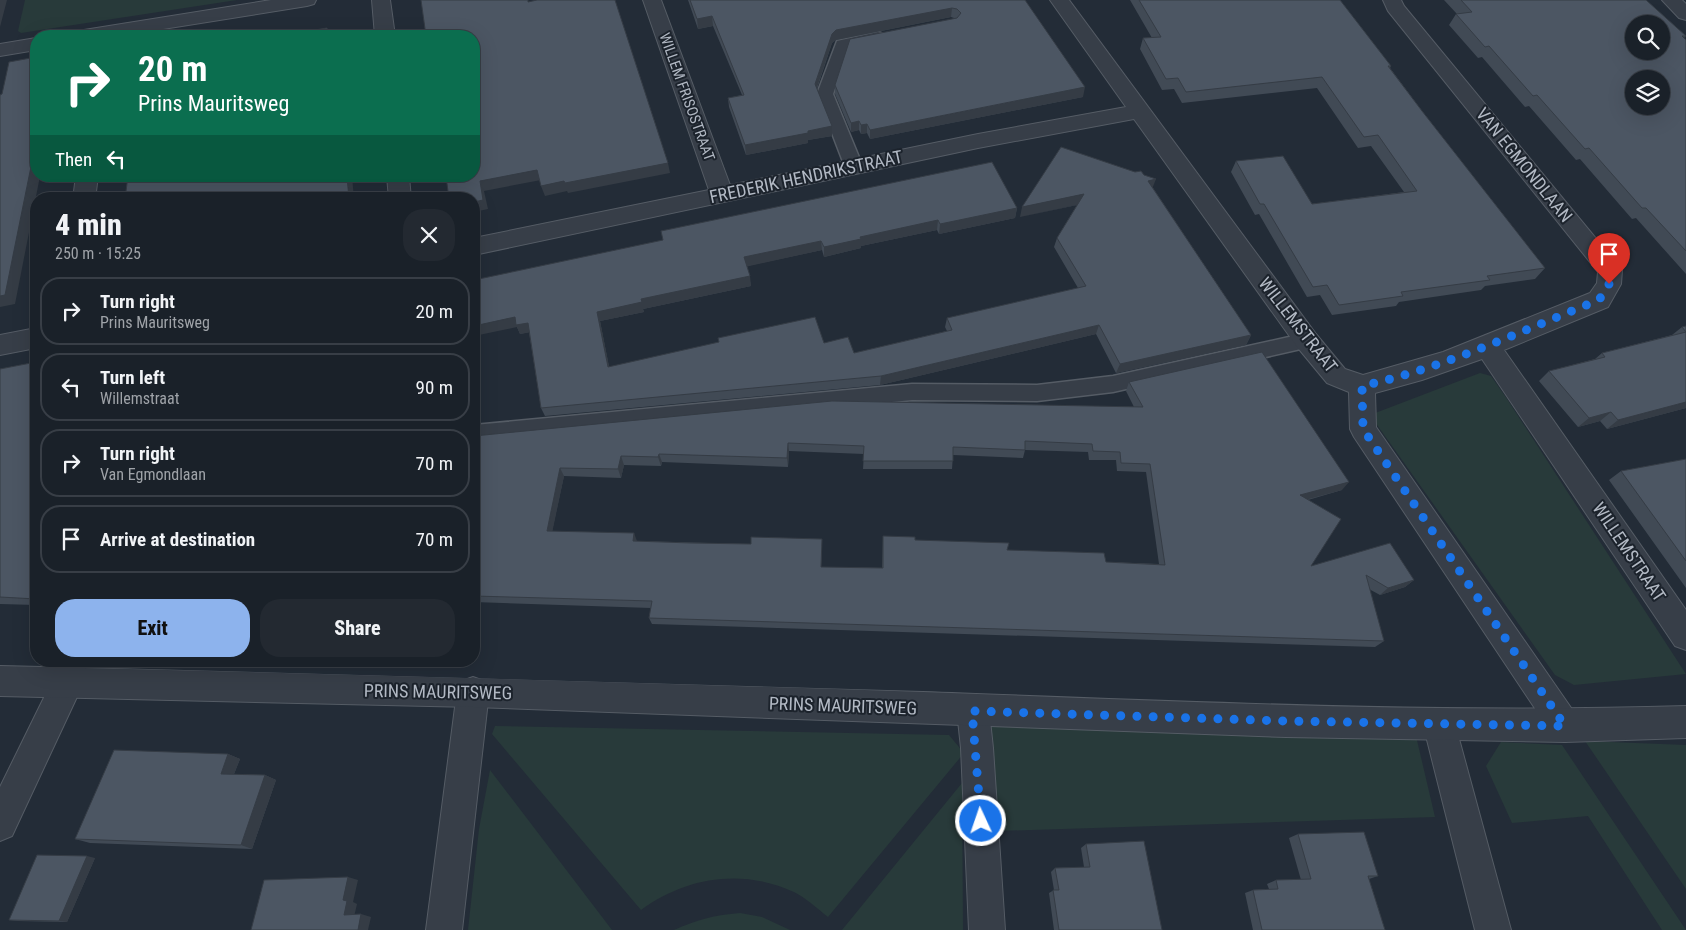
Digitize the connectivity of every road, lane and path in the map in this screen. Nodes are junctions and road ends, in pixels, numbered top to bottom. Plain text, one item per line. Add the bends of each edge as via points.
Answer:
1 (307, 0) edge
2 (381, 0) edge
3 (652, 0) edge
4 (1059, 0) edge
5 (1392, 0) edge
6 (1671, 0) edge
7 (1686, 14) edge
8 (133, 30) edge
9 (384, 30) edge
10 (896, 34) edge
11 (30, 45) edge
12 (0, 50) edge
13 (1138, 110) junction
14 (854, 167) junction
15 (722, 194) junction
16 (480, 246) edge
17 (30, 339) edge
18 (1307, 342) junction
19 (0, 346) edge
20 (1487, 346) junction
21 (1362, 386) junction
22 (480, 433) edge
23 (1686, 636) edge
24 (0, 681) edge
25 (67, 684) junction
26 (473, 692) junction
27 (972, 711) junction
28 (1686, 722) edge
29 (1440, 724) junction
30 (1565, 726) junction
31 (0, 824) edge
32 (444, 930) edge
33 (987, 930) edge
34 (1492, 930) edge

1 - 8 street
2 - 9 street
3 - 15 street, WILLEM FRISOSTRAAT
4 - 13 street, WILLEMSTRAAT
5 - 20 street, VAN EGMONDLAAN via 1610,270 1609,284 1599,300
6 - 7 street
10 - 14 lane via 842,44 825,94
11 - 12 street
13 - 14 street, FREDERIK HENDRIKSTRAAT
13 - 18 street, WILLEMSTRAAT
14 - 15 street, FREDERIK HENDRIKSTRAAT
15 - 16 street, FREDERIK HENDRIKSTRAAT
17 - 19 street
18 - 21 street, WILLEMSTRAAT via 1336,376
18 - 22 lane via 1113,384 1037,393 912,392
20 - 21 street, VAN EGMONDLAAN via 1391,380
20 - 23 street, WILLEMSTRAAT
21 - 30 street via 1363,429
24 - 25 street, PRINS MAURITSWEG
25 - 26 street, PRINS MAURITSWEG
25 - 31 street
26 - 27 street, PRINS MAURITSWEG
26 - 32 street
27 - 29 street, PRINS MAURITSWEG
27 - 33 street
28 - 30 street, PRINS MAURITSWEG
29 - 30 street, PRINS MAURITSWEG
29 - 34 street

